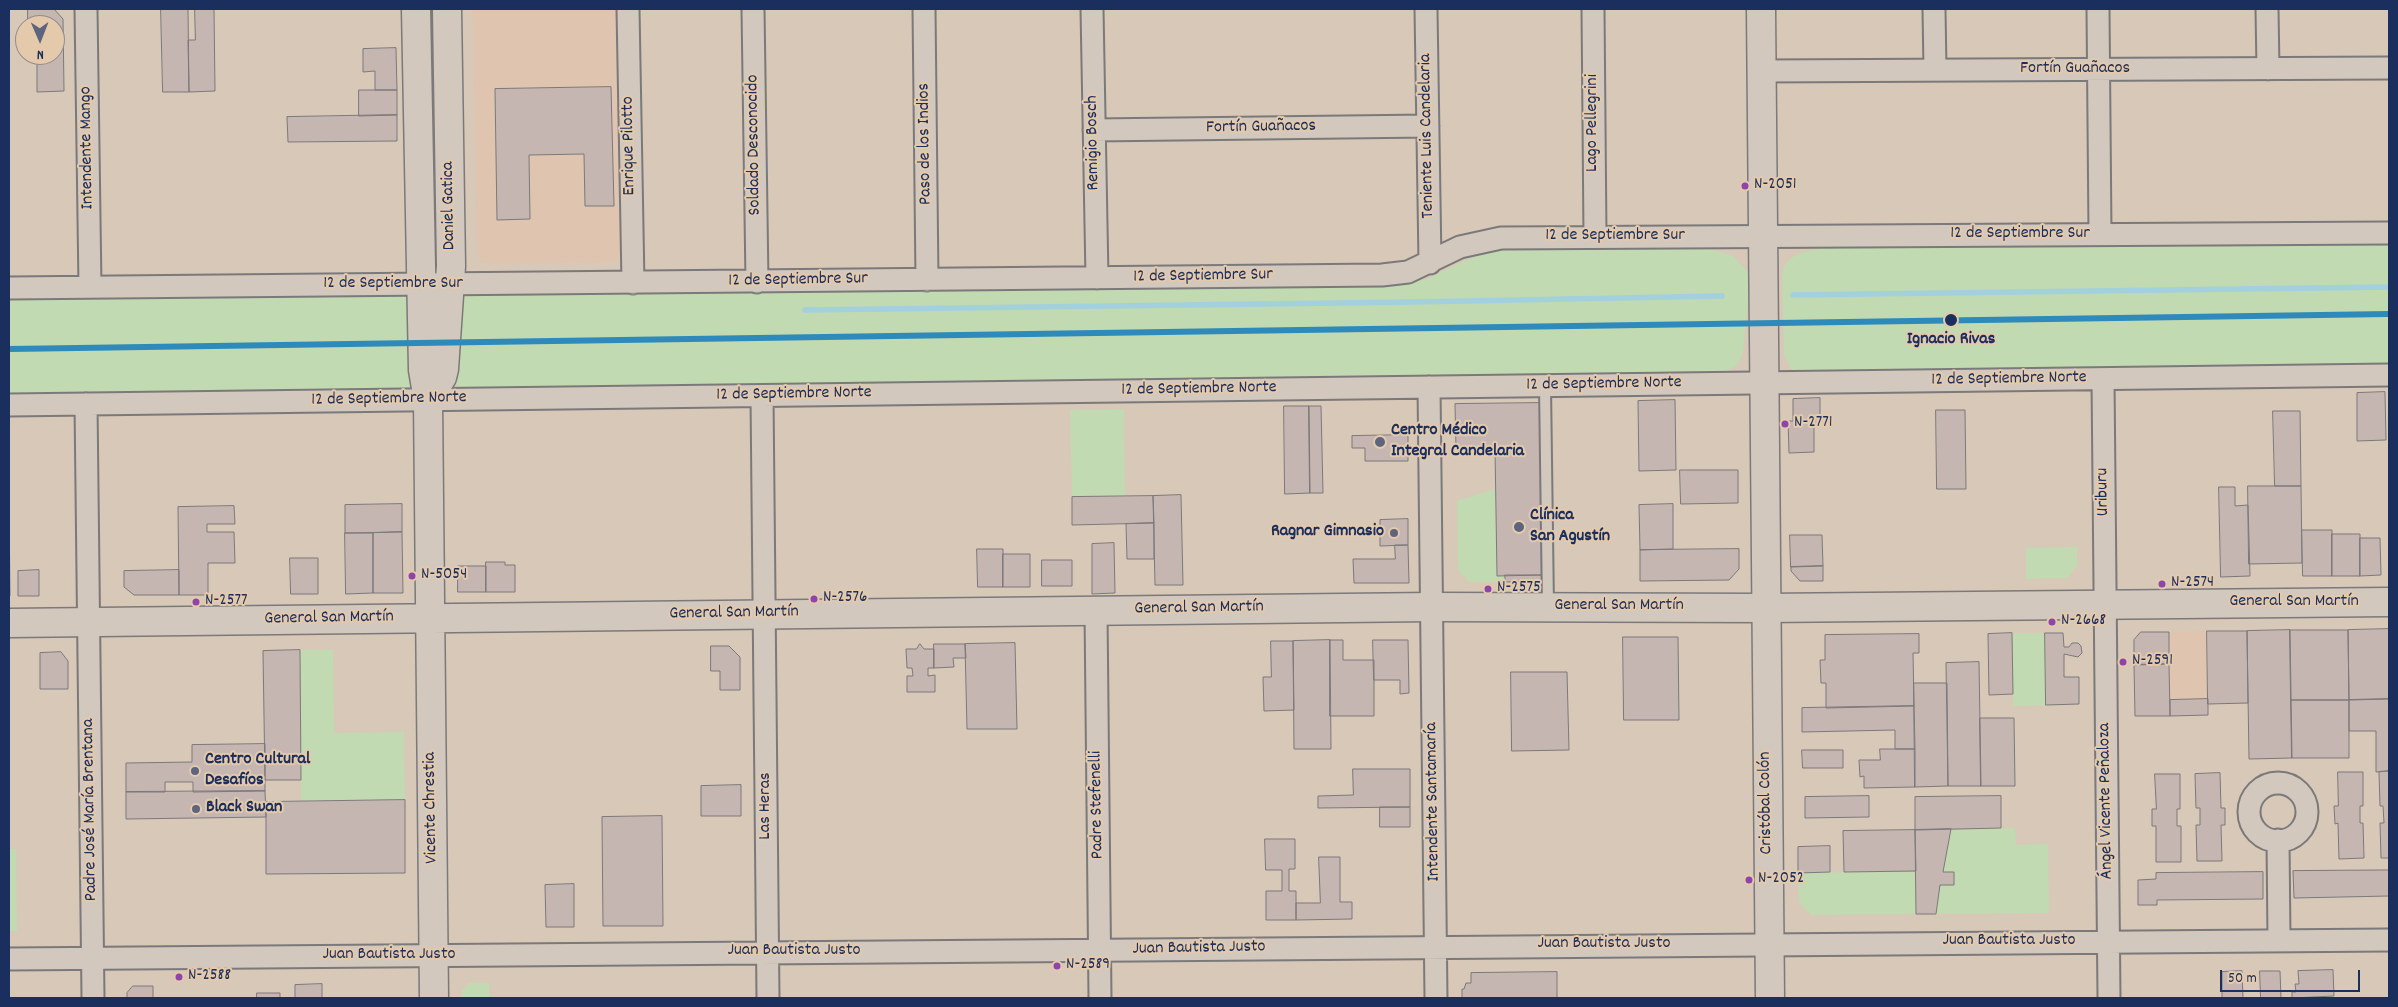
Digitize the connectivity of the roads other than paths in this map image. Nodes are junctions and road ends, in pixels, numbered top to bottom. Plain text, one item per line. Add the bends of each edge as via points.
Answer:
1 (86, 9) edge
2 (416, 9) edge
3 (446, 9) edge
4 (628, 9) edge
5 (753, 9) edge
6 (924, 9) edge
7 (1092, 9) edge
8 (1426, 9) edge
9 (1594, 9) edge
10 (1761, 9) edge
11 (1934, 9) edge
12 (2098, 9) edge
13 (2267, 9) edge
14 (2389, 68) edge
15 (2268, 69) junction
16 (1935, 70) junction
17 (2099, 70) junction
18 (1762, 71) junction
19 (1428, 126) junction
20 (1094, 130) junction
21 (2389, 233) edge
22 (2100, 234) junction
23 (1763, 236) junction
24 (1596, 237) junction
25 (1430, 263) junction
26 (1097, 278) junction
27 (927, 280) junction
28 (757, 282) junction
29 (633, 283) junction
30 (421, 285) junction
31 (450, 285) junction
32 (90, 287) junction
33 (9, 288) edge
34 (2389, 375) edge
35 (2103, 379) junction
36 (1764, 383) junction
37 (1544, 386) junction
38 (1429, 387) junction
39 (762, 396) junction
40 (428, 400) junction
41 (86, 404) junction
42 (9, 405) edge
43 (2389, 602) edge
44 (2105, 605) junction
45 (1432, 606) junction
46 (1548, 607) junction
47 (1765, 608) junction
48 (1096, 611) junction
49 (765, 614) junction
50 (430, 618) junction
51 (89, 622) junction
52 (9, 623) edge
53 (2278, 840) dead end
54 (2279, 940) junction
55 (2389, 940) edge
56 (2108, 941) junction
57 (1769, 944) junction
58 (1436, 947) junction
59 (1100, 950) junction
60 (768, 952) junction
61 (434, 955) junction
62 (93, 958) junction
63 (9, 959) edge
64 (93, 998) edge
65 (434, 998) edge
66 (768, 998) edge
67 (1100, 998) edge
68 (1436, 998) edge
69 (1770, 998) edge
70 (2109, 998) edge

1 - 32 street, Intendente Mango
2 - 30 main road, Daniel Gatica
3 - 31 main road, Daniel Gatica
4 - 29 street, Enrique Pilotto
5 - 28 street, Soldado Desconocido
6 - 27 street, Paso de los Indios
7 - 20 street, Remigio Bosch
8 - 19 street, Teniente Luis Candelaria
9 - 24 street, Lago Pellegrini
10 - 18 main road
11 - 16 street
12 - 17 street
13 - 15 street
14 - 15 street, Fortín Guañacos
15 - 17 street, Fortín Guañacos
16 - 17 street, Fortín Guañacos
16 - 18 street, Fortín Guañacos
17 - 22 street
18 - 23 main road
19 - 20 street, Fortín Guañacos
19 - 25 street, Teniente Luis Candelaria
20 - 26 street, Remigio Bosch
21 - 22 street, 12 de Septiembre Sur
22 - 23 street, 12 de Septiembre Sur
23 - 24 street, 12 de Septiembre Sur
23 - 36 main road
24 - 25 street, 12 de Septiembre Sur via 1487,240 1460,247
25 - 26 street, 12 de Septiembre Sur via 1408,272 1382,275
26 - 27 street, 12 de Septiembre Sur
27 - 28 street, 12 de Septiembre Sur
28 - 29 street, 12 de Septiembre Sur
29 - 31 street, 12 de Septiembre Sur
30 - 31 street, 12 de Septiembre Sur
30 - 32 street, 12 de Septiembre Sur
30 - 40 main road, Daniel Gatica via 423,377
31 - 40 main road, Daniel Gatica via 444,369
32 - 33 street, 12 de Septiembre Sur
34 - 35 street, 12 de Septiembre Norte
35 - 36 street, 12 de Septiembre Norte
35 - 44 street, Uriburu
36 - 37 street, 12 de Septiembre Norte
36 - 47 main road
37 - 38 street, 12 de Septiembre Norte
37 - 46 lane
38 - 39 street, 12 de Septiembre Norte
38 - 45 street
39 - 40 street, 12 de Septiembre Norte
39 - 49 street
40 - 41 street, 12 de Septiembre Norte
40 - 50 main road, Daniel Gatica
41 - 42 street, 12 de Septiembre Norte
41 - 51 street
43 - 44 main road, General San Martín
44 - 47 main road, General San Martín
44 - 56 street, Ángel Vicente Peñaloza
45 - 46 main road, General San Martín
45 - 48 main road, General San Martín
45 - 58 street, Intendente Santamaría
46 - 47 main road, General San Martín
47 - 57 main road, Cristóbal Colón
48 - 49 main road, General San Martín
48 - 59 street, Padre Stefenelli
49 - 50 main road, General San Martín
49 - 60 street, Las Heras
50 - 51 main road, General San Martín
50 - 61 main road, Vicente Chrestia
51 - 52 main road, General San Martín
51 - 62 street, Padre José María Brentana
53 - 54 street
54 - 55 street, Juan Bautista Justo
54 - 56 street, Juan Bautista Justo
56 - 57 street, Juan Bautista Justo
56 - 70 street, Ángel Vicente Peñaloza
57 - 58 street, Juan Bautista Justo
57 - 69 main road, Cristóbal Colón
58 - 59 street, Juan Bautista Justo
58 - 68 street, Intendente Santamaría
59 - 60 street, Juan Bautista Justo
59 - 67 street, Padre Stefenelli
60 - 61 street, Juan Bautista Justo
60 - 66 street, Las Heras
61 - 62 street, Juan Bautista Justo
61 - 65 main road, Vicente Chrestia
62 - 63 street, Juan Bautista Justo
62 - 64 street, Padre José María Brentana

